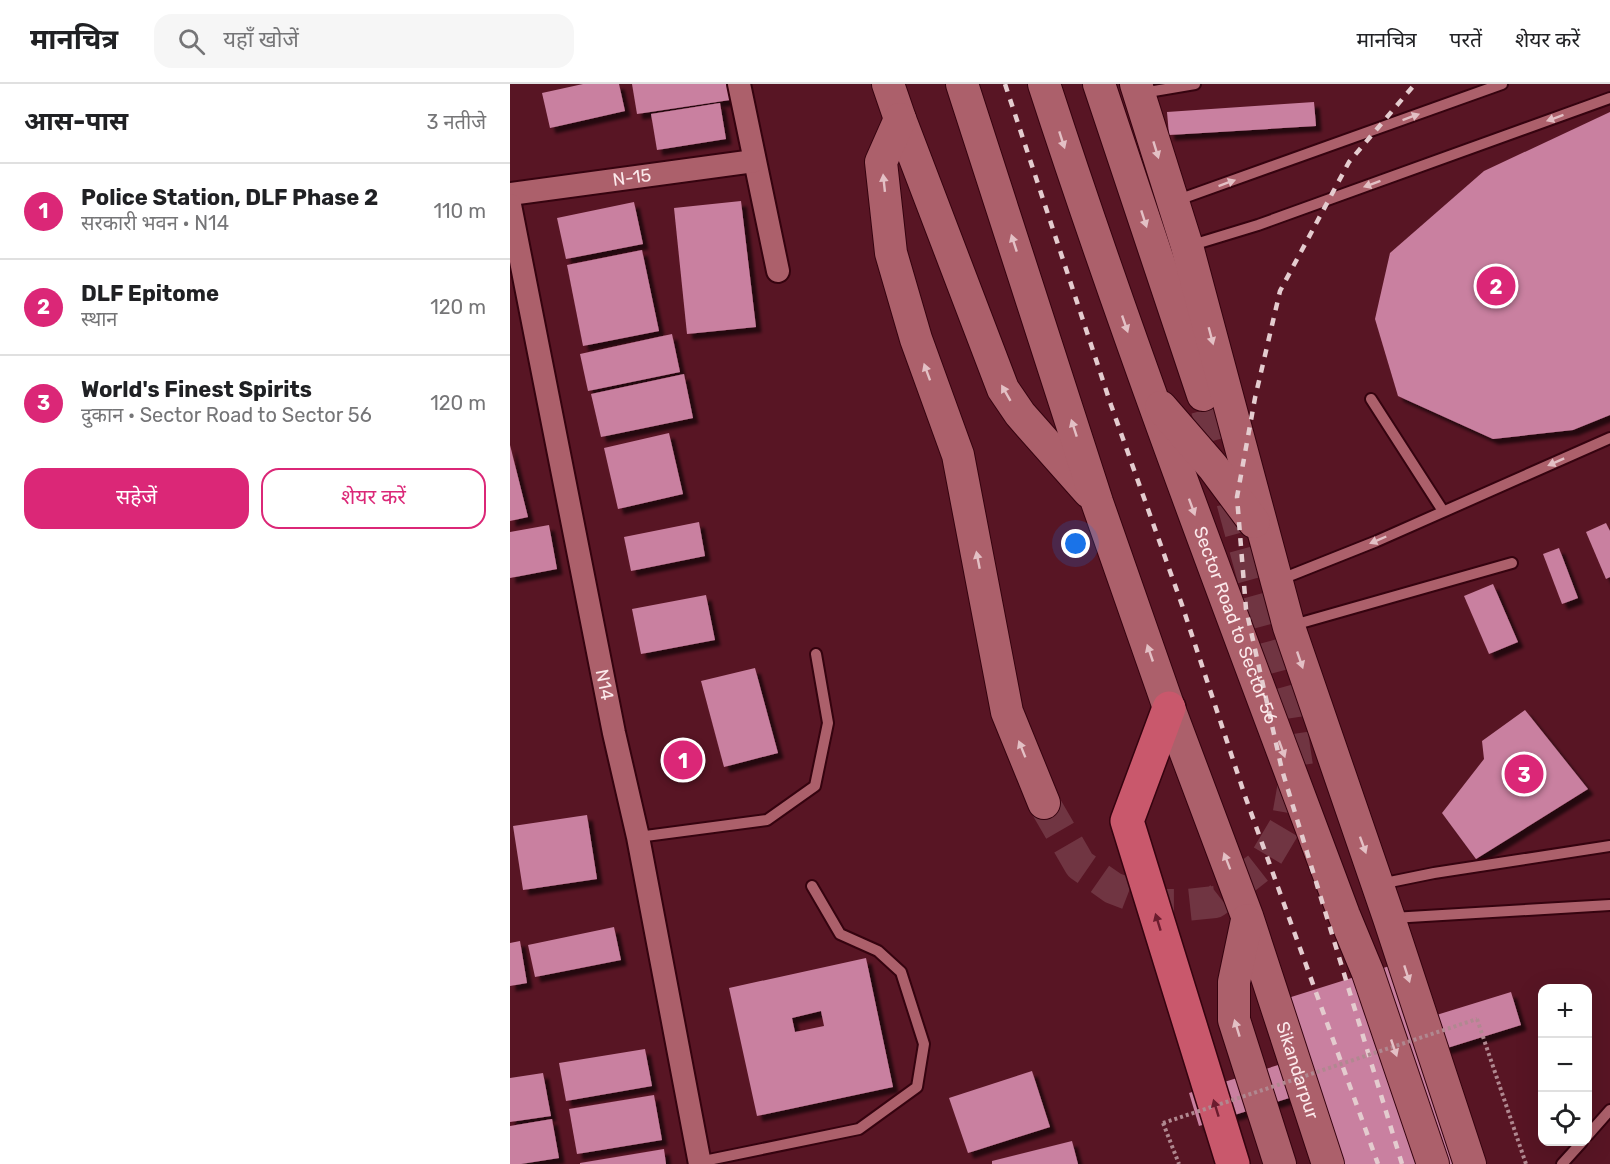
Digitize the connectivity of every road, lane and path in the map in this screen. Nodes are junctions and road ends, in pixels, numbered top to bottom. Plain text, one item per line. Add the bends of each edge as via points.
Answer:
1 (739, 84) edge
2 (888, 84) edge
3 (962, 84) edge
4 (1044, 84) edge
5 (1099, 84) edge
6 (1195, 84) edge
7 (1502, 84) edge
8 (1137, 89) edge
9 (1610, 98) edge
10 (900, 119) junction
11 (754, 161) junction
12 (510, 194) edge
13 (1172, 202) junction
14 (510, 205) edge
15 (1187, 246) junction
16 (778, 271) dead end
17 (1150, 394) junction
18 (1203, 396) tunnel mouth
19 (1371, 399) dead end
20 (1610, 438) edge
21 (1098, 502) junction
22 (1443, 512) junction
23 (1266, 543) junction
24 (1512, 563) dead end
25 (1277, 581) junction
26 (1289, 627) junction
27 (816, 654) dead end
28 (1169, 708) junction
29 (1044, 803) tunnel mouth
30 (638, 837) junction
31 (1610, 846) edge
32 (812, 885) dead end
33 (1377, 885) junction
34 (1610, 905) edge
35 (1247, 916) junction
36 (1389, 918) junction
37 (1610, 1110) edge
38 (1592, 1130) edge
39 (1578, 1146) edge
40 (700, 1163) edge
41 (1179, 1164) edge
42 (1233, 1164) edge
43 (1280, 1164) edge
44 (1328, 1164) edge
45 (1433, 1164) edge
46 (1470, 1164) edge
47 (1526, 1164) edge
48 (1562, 1164) edge

1 - 11 street
2 - 10 street
21 -> 3 street
4 -> 17 street, Sector Road to Sector 56
5 -> 18 street
6 - 8 lane
13 -> 7 lane
8 -> 13 street
9 -> 15 lane via 1258,225
21 -> 10 street via 1020,414 1003,389
29 -> 10 street via 1007,712 958,455 916,339 891,253 881,162
11 - 12 street, N-15
11 - 16 street
13 - 15 street
14 - 30 street, N14
15 -> 23 street
17 - 23 street via 1213,467
17 -> 45 street, Sector Road to Sector 56 via 1368,972
19 - 22 lane
20 -> 22 lane
28 -> 21 street
22 -> 25 lane
23 - 25 street
24 - 26 lane
25 - 26 street
26 -> 33 street
27 - 30 lane via 828,723 814,786 767,820
35 -> 28 street, Sikandarpur
42 -> 28 main road via 1127,821
30 - 40 street, N14
31 - 33 lane
32 - 40 lane via 840,934 878,951 901,972 924,1044 917,1087 859,1129
33 - 36 street
34 - 36 lane
43 -> 35 street via 1234,1020 1234,982
35 - 44 street, Sikandarpur
36 -> 46 street
37 - 38 lane
39 - 48 lane
41 - 47 path, bridge via 1163,1123 1478,1019

